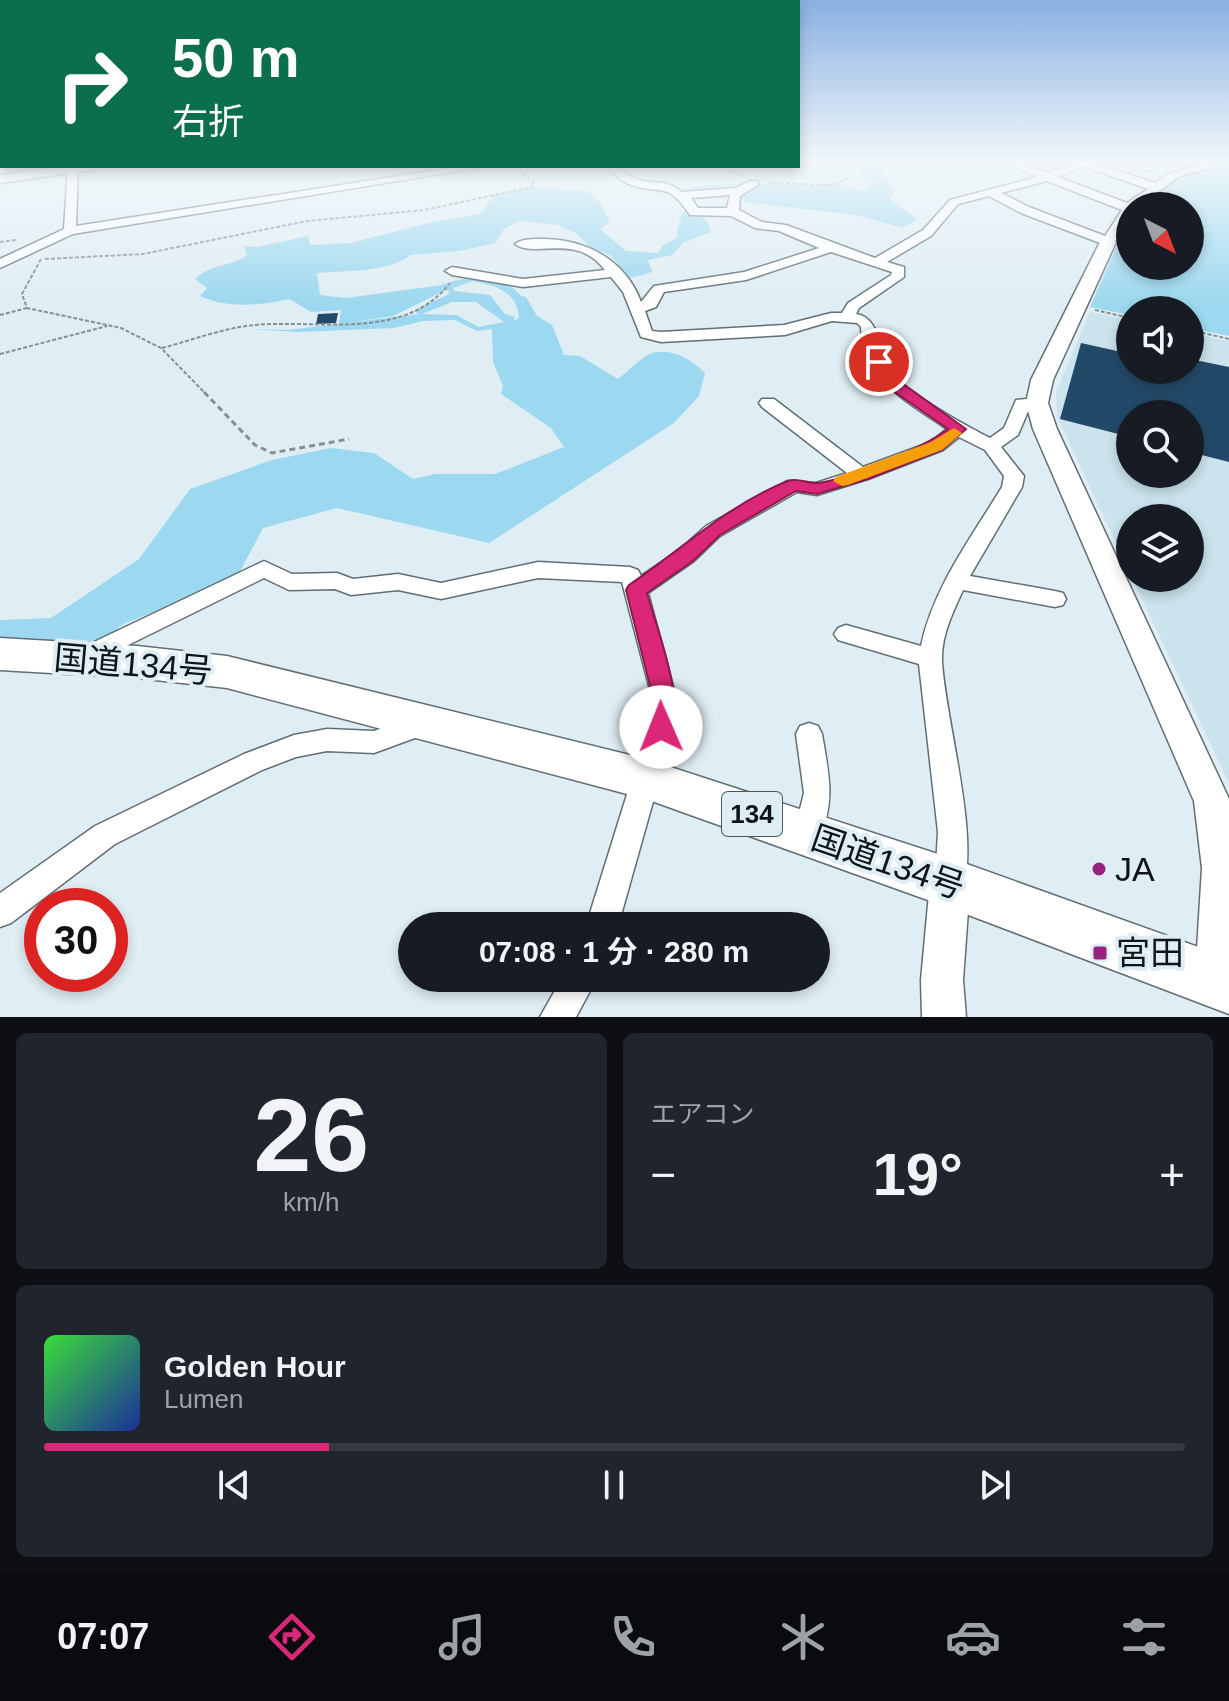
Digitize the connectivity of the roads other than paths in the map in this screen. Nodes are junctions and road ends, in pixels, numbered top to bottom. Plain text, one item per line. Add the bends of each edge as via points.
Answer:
1 (71, 209) edge
2 (207, 209) edge
3 (692, 209) edge
4 (948, 209) edge
5 (1024, 209) edge
6 (733, 212) joint
7 (1116, 229) edge
8 (70, 231) junction
9 (1108, 242) junction
10 (521, 244) dead end
11 (831, 248) junction
12 (5, 262) edge
13 (878, 262) junction
14 (452, 271) dead end
15 (614, 273) junction
16 (635, 309) junction
17 (848, 316) junction
18 (768, 403) dead end
19 (1037, 403) junction
20 (958, 429) junction
21 (991, 446) junction
22 (861, 475) junction
23 (956, 581) junction
24 (636, 590) junction
25 (1055, 599) dead end
26 (846, 634) dead end
27 (0, 654) edge
28 (91, 658) junction
29 (930, 658) junction
30 (0, 675) edge
31 (264, 682) junction
32 (426, 722) junction
33 (809, 734) dead end
34 (646, 779) junction
35 (808, 833) junction
36 (950, 883) junction
37 (0, 912) edge
38 (606, 912) edge
39 (1223, 983) edge
40 (572, 992) edge
41 (952, 1014) edge
42 (557, 1017) edge

1 - 8 street
2 - 8 street
3 - 6 street
4 - 13 street via 927,233
5 - 9 street
6 - 11 street
7 - 9 street
8 - 12 street
9 - 19 street via 1042,380
10 - 15 street via 573,246 608,262
11 - 13 street
11 - 16 street via 746,276 659,289 651,304
13 - 17 street via 899,270 897,277 853,306
14 - 15 street via 523,283
15 - 16 street via 630,291
16 - 17 street via 646,334 661,337 785,330
17 - 20 street via 868,326 869,342 889,381
18 - 22 street
19 - 21 street via 1022,404 1012,431
19 - 39 street via 1212,801 1220,857
20 - 21 street
20 - 22 street via 937,446
21 - 23 street via 1014,476 1012,487
22 - 24 street via 817,489 794,485 713,531
23 - 25 street
23 - 29 street via 938,618
24 - 28 street via 630,575 596,572 538,570 441,591 398,582 351,587 337,581 289,582 264,569
24 - 34 street via 661,686 661,727
26 - 29 street
27 - 28 highway, 国道134号 / 134
28 - 31 highway, 国道134号 / 134 via 227,672
29 - 36 street via 952,832
30 - 31 highway, 国道134号 / 134 via 147,674
31 - 32 highway, 国道134号 / 134
32 - 34 highway, 国道134号 / 134
32 - 37 street via 374,742 327,740 253,762 105,835
33 - 35 street via 818,793
34 - 35 highway, 国道134号 / 134
34 - 38 street
35 - 36 highway, 国道134号 / 134
36 - 39 highway, 国道134号 / 134
36 - 41 street
40 - 42 street

